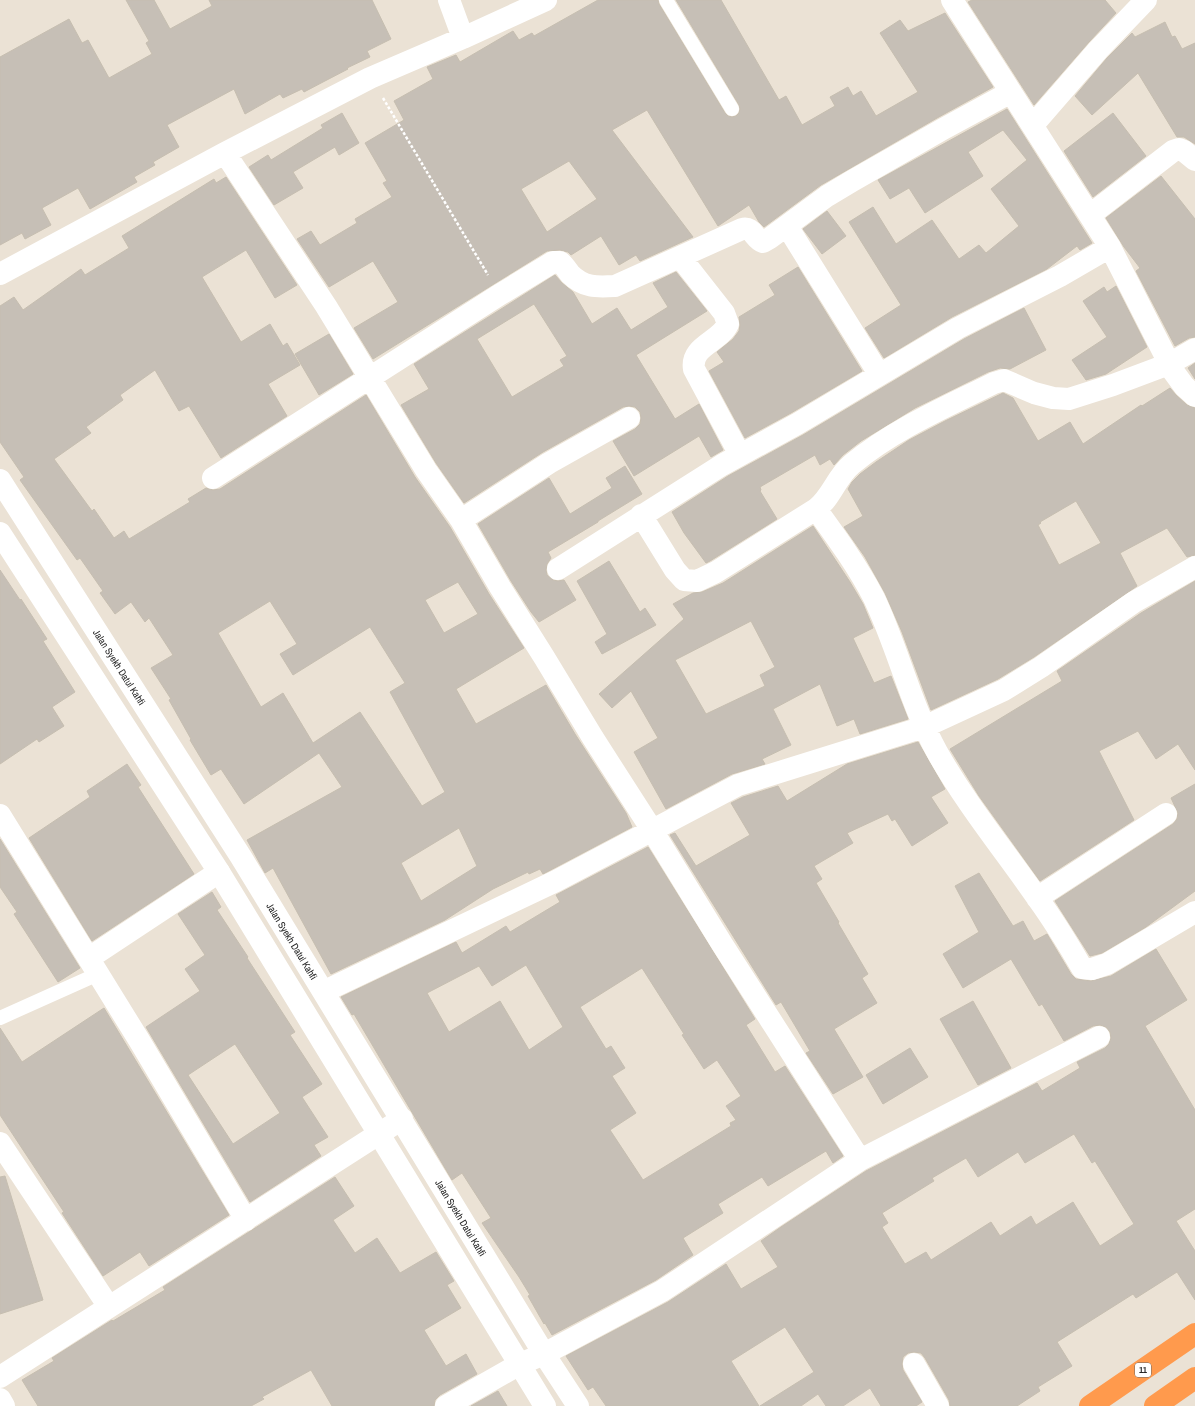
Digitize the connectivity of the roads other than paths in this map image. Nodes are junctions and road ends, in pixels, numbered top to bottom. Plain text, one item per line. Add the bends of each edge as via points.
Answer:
1 (449, 0) edge
2 (546, 0) edge
3 (666, 0) edge
4 (952, 0) edge
5 (1146, 0) edge
6 (463, 38) junction
7 (1011, 92) junction
8 (732, 109) dead end
9 (1033, 125) junction
10 (225, 153) junction
11 (1195, 160) edge
12 (1090, 215) junction
13 (787, 226) junction
14 (1110, 248) junction
15 (680, 257) junction
16 (0, 274) edge
17 (1195, 349) edge
18 (1169, 364) junction
19 (879, 374) junction
20 (370, 378) junction
21 (1195, 396) edge
22 (629, 418) dead end
23 (740, 455) junction
24 (213, 478) dead end
25 (0, 480) edge
26 (816, 509) junction
27 (641, 515) junction
28 (461, 520) junction
29 (0, 533) edge
30 (1195, 567) edge
31 (558, 569) dead end
32 (924, 727) junction
33 (1166, 814) dead end
34 (0, 815) edge
35 (652, 830) junction
36 (241, 856) junction
37 (219, 872) junction
38 (1037, 898) junction
39 (1195, 912) edge
40 (94, 966) junction
41 (324, 991) junction
42 (0, 1018) edge
43 (1099, 1037) dead end
44 (402, 1119) junction
45 (379, 1134) junction
46 (0, 1143) edge
47 (860, 1160) junction
48 (246, 1220) junction
49 (109, 1307) junction
50 (1195, 1334) edge
51 (544, 1354) junction
52 (520, 1364) junction
53 (914, 1364) dead end
54 (0, 1377) edge
55 (1195, 1378) edge
56 (0, 1399) edge
57 (4, 1406) edge
58 (446, 1406) edge
59 (546, 1406) edge
60 (578, 1406) edge
61 (938, 1406) edge
62 (1090, 1406) edge
63 (1155, 1406) edge

1 - 6 street
2 - 6 street
3 - 8 lane
4 - 7 street
5 - 9 street via 1098,50
6 - 10 street via 370,78
7 - 9 street
7 - 13 street via 852,180
9 - 12 street
10 - 16 street
10 - 20 street via 326,306
11 - 12 street via 1184,151 1172,150
12 - 14 street
13 - 15 street via 763,242 751,230 742,229
13 - 19 street
14 - 18 street
14 - 19 street via 958,328
15 - 20 street via 615,286 596,287 583,283 560,262 553,262
15 - 23 street via 724,313 728,324 726,329 701,349 693,362 694,369
17 - 18 street
18 - 21 street via 1184,386
18 - 26 street via 1069,399 1034,393 1004,380 994,383 920,419 870,449 850,466 824,503
19 - 23 street
20 - 24 street
20 - 28 street via 426,470
22 - 28 street via 549,463
23 - 27 street
25 - 36 street, Jalan Syekh Datul Kahfi
26 - 27 street via 716,572 697,581 684,580 675,570
26 - 32 street via 844,547 874,598
27 - 31 street
28 - 35 street via 500,588
29 - 37 street
30 - 32 street via 1134,602 1004,690
32 - 35 street via 738,786
32 - 38 street via 966,799
33 - 38 street
34 - 40 street
35 - 41 street via 556,881
35 - 47 street
36 - 37 street
36 - 41 street, Jalan Syekh Datul Kahfi
37 - 40 street
37 - 45 street
38 - 39 street via 1082,968 1088,969 1107,964
40 - 42 lane
40 - 48 street
41 - 44 street, Jalan Syekh Datul Kahfi
43 - 47 street
44 - 45 street
44 - 51 street, Jalan Syekh Datul Kahfi
45 - 48 street
45 - 52 street
46 - 49 street
47 - 51 street via 662,1291
48 - 49 street
49 - 54 street
50 - 62 highway, 11
51 - 52 street
51 - 60 street, Jalan Syekh Datul Kahfi
52 - 58 street
52 - 59 street
53 - 61 street
55 - 63 highway
56 - 57 street

